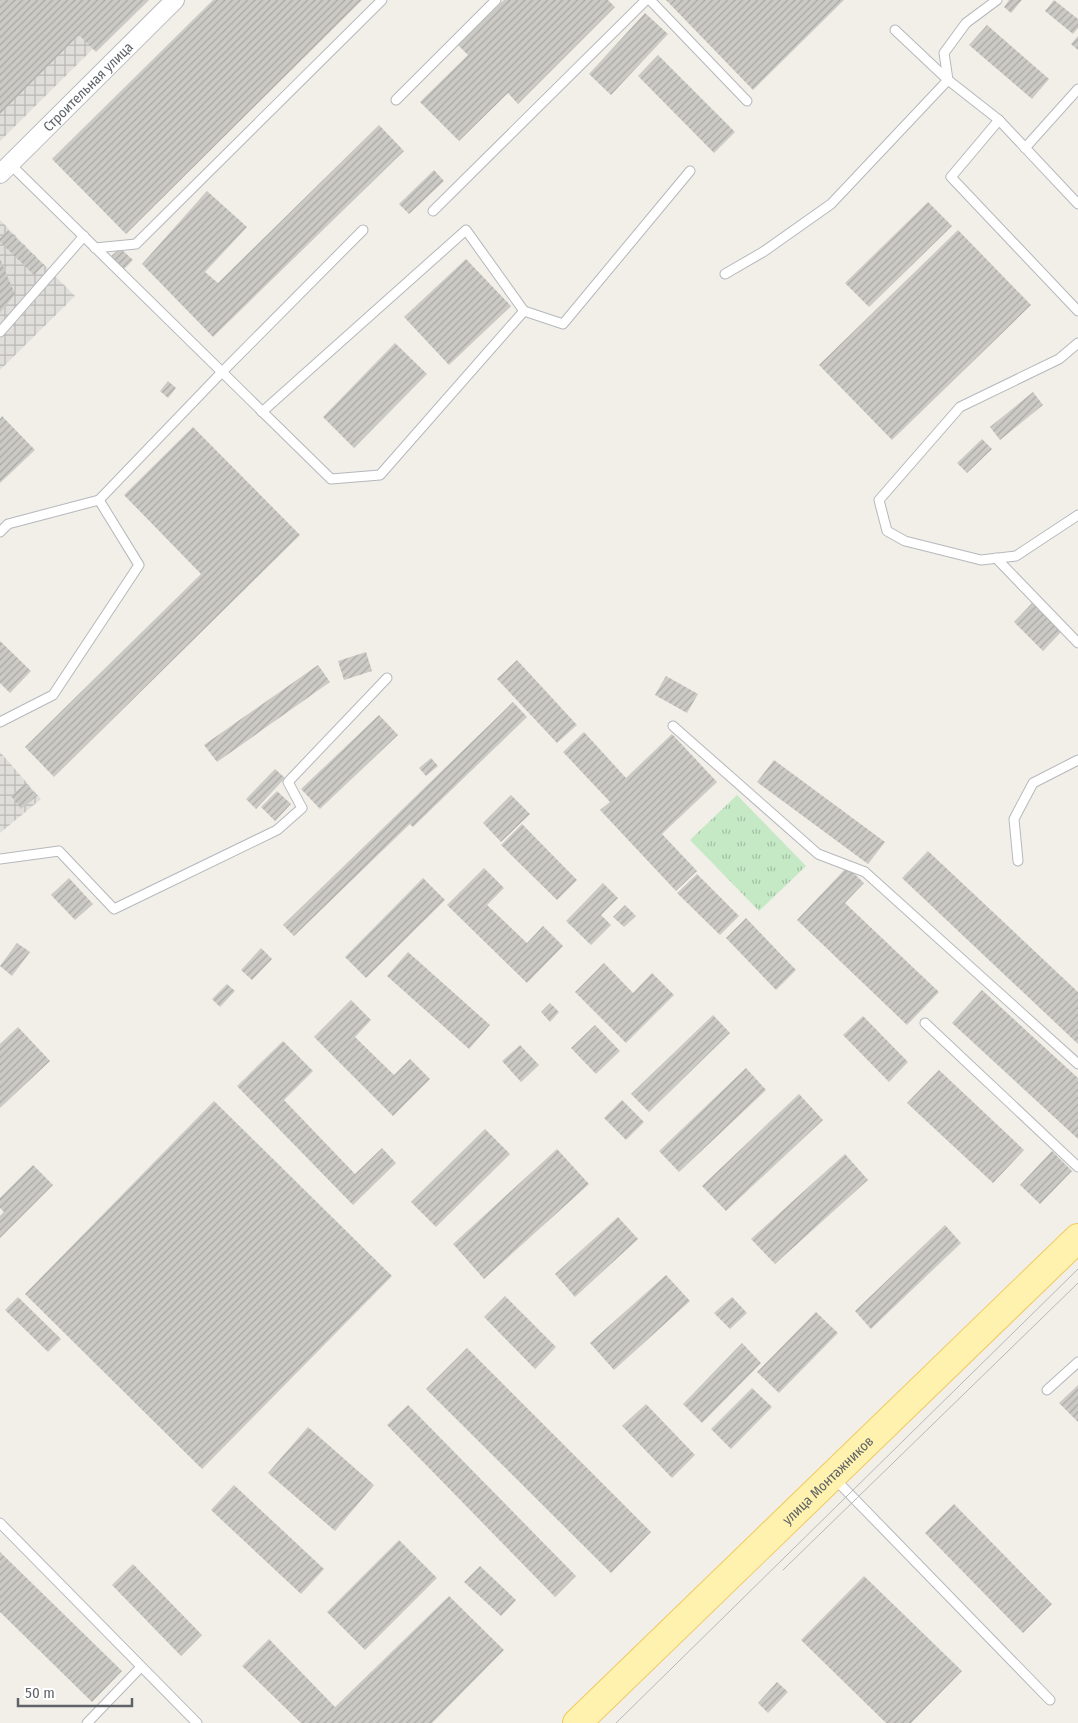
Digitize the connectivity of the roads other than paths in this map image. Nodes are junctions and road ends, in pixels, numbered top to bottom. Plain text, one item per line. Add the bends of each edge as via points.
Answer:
1 (176, 0) edge
2 (382, 0) edge
3 (496, 0) edge
4 (646, 0) edge
5 (650, 0) edge
6 (997, 0) edge
7 (895, 30) dead end
8 (948, 80) junction
9 (1078, 89) edge
10 (396, 100) dead end
11 (747, 101) dead end
12 (999, 120) junction
13 (1025, 148) junction
14 (5, 169) edge
15 (690, 171) dead end
16 (1078, 204) edge
17 (433, 211) dead end
18 (363, 230) dead end
19 (84, 236) junction
20 (96, 248) junction
21 (725, 274) dead end
22 (524, 311) junction
23 (1078, 311) edge
24 (0, 332) edge
25 (1078, 343) edge
26 (222, 372) junction
27 (262, 412) junction
28 (99, 500) junction
29 (1078, 515) edge
30 (0, 532) edge
31 (996, 558) junction
32 (1078, 643) edge
33 (387, 678) dead end
34 (0, 722) edge
35 (672, 726) dead end
36 (1078, 760) edge
37 (0, 859) edge
38 (1018, 861) dead end
39 (925, 1023) dead end
40 (1078, 1064) edge
41 (1078, 1167) edge
42 (1078, 1238) edge
43 (1078, 1362) edge
44 (1046, 1390) dead end
45 (832, 1476) junction
46 (0, 1523) edge
47 (141, 1667) junction
48 (1050, 1700) dead end
49 (87, 1723) edge
50 (197, 1723) edge
51 (577, 1723) edge

1 - 14 street, Строительная улица
2 - 20 lane via 136,244
3 - 10 lane
4 - 17 lane
5 - 11 lane
6 - 8 lane via 966,23 944,53
7 - 8 lane
8 - 12 lane
8 - 21 lane via 831,204 763,252
9 - 13 lane
12 - 13 lane
12 - 23 lane via 951,177
13 - 16 lane
14 - 19 lane
15 - 22 lane via 563,324
18 - 26 lane
19 - 20 lane
19 - 24 lane
20 - 26 lane
22 - 27 lane via 380,475 331,479
22 - 27 lane via 466,230
25 - 31 lane via 1059,359 960,407 879,500 887,531 905,541 982,560
26 - 27 lane
26 - 28 lane
28 - 30 lane via 8,524
28 - 34 lane via 139,565 53,695
29 - 31 lane via 1016,556
31 - 32 lane
33 - 37 lane via 288,782 302,808 277,830 114,909 59,851
35 - 40 lane via 818,854 865,872
36 - 38 lane via 1032,783 1014,819
39 - 41 lane
42 - 45 main road, улица Монтажников
43 - 44 lane
45 - 48 lane
45 - 51 main road, улица Монтажников
46 - 47 lane
47 - 49 lane
47 - 50 lane

